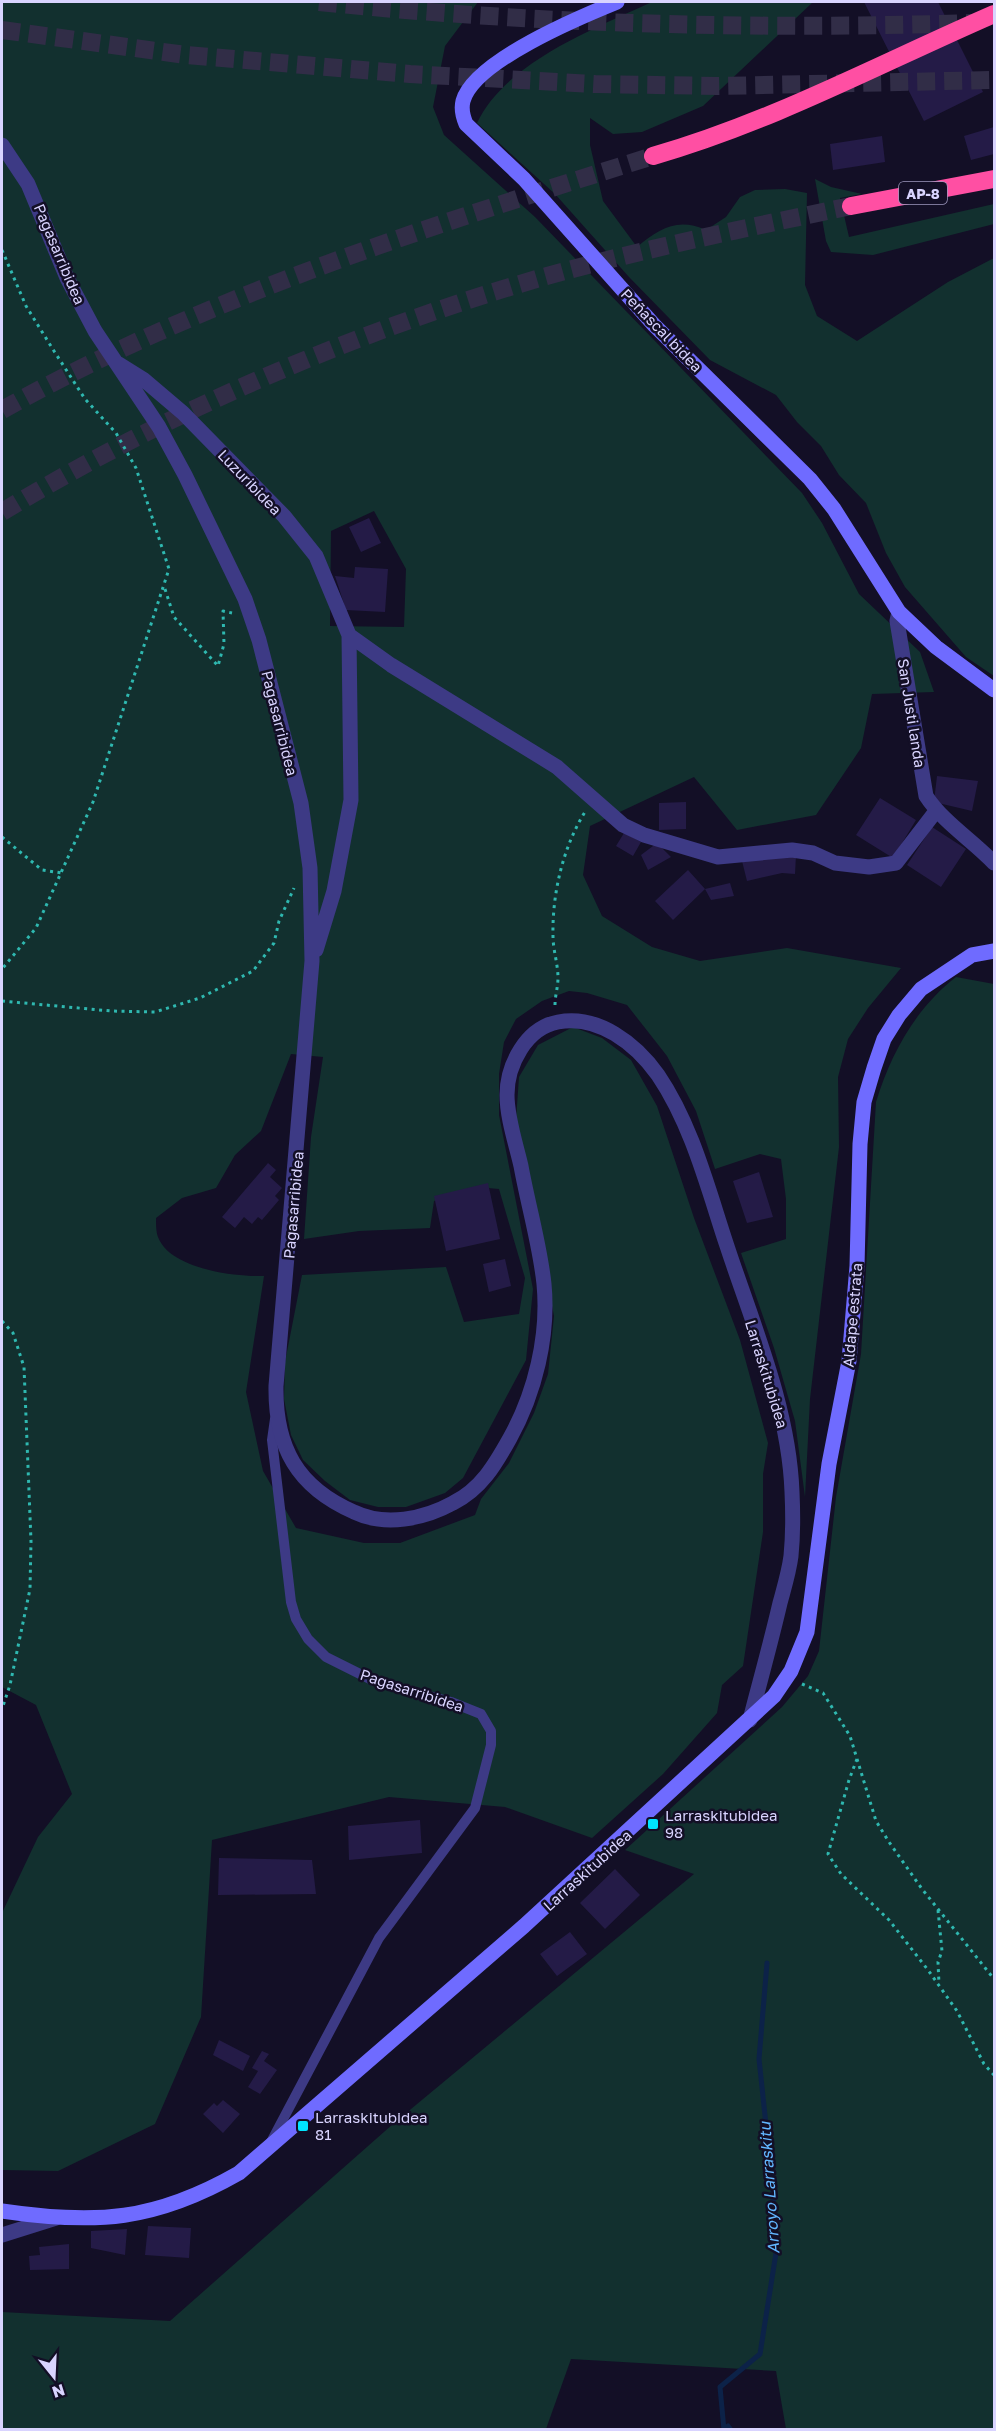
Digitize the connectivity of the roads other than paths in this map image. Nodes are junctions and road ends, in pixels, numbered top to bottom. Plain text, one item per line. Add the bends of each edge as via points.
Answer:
1 (617, 2) edge
2 (994, 14) edge
3 (2, 145) edge
4 (652, 156) tunnel mouth
5 (994, 179) edge
6 (851, 206) tunnel mouth
7 (113, 359) junction
8 (899, 612) junction
9 (349, 635) junction
10 (994, 690) edge
11 (936, 811) junction
12 (994, 863) edge
13 (993, 947) edge
14 (312, 961) junction
15 (276, 1414) junction
16 (750, 1720) junction
17 (267, 2150) junction
18 (2, 2211) edge
19 (56, 2218) junction
20 (2, 2235) edge

1 - 8 street, Peñascal bidea via 535,39 481,76 464,101 466,124 524,179 654,325 810,479 834,509
2 - 4 highway via 774,115
3 - 7 street, Pagasarribidea via 28,184 67,278
5 - 6 highway, AP-8
7 - 9 street, Luzuribidea via 183,413 284,516 316,556
7 - 14 street, Pagasarribidea via 185,474 253,617 300,803 310,868
8 - 10 street, Peñascal bidea via 936,647
8 - 11 street, San Justi landa via 897,621 926,796
9 - 11 street via 557,767 624,825 685,849 718,857 792,850 869,867 896,863
9 - 14 street, Luzuribidea via 351,800 334,891
11 - 12 street, San Justi landa
13 - 16 street, Aldape estrata via 972,955 921,989 884,1039 874,1068 864,1102 860,1144 857,1266 849,1361 829,1464 807,1632 787,1677
14 - 15 street, Pagasarribidea
15 - 16 street, Larraskitubidea via 285,1448 301,1476 329,1501 361,1516 394,1521 434,1514 468,1496 494,1468 532,1390 543,1339 544,1285 507,1095 513,1064 532,1034 556,1022 590,1022 617,1034 655,1071 676,1104 784,1424 792,1490 791,1557
15 - 17 lane, Pagasarribidea via 272,1440 288,1582 296,1619 308,1639 326,1657 374,1681 482,1714 491,1731 491,1744 475,1808 379,1938
16 - 17 street, Larraskitubidea via 524,1926
17 - 19 street, Larraskitubidea via 239,2173 177,2204 114,2218
18 - 19 street, Larraskitubidea
19 - 20 street

